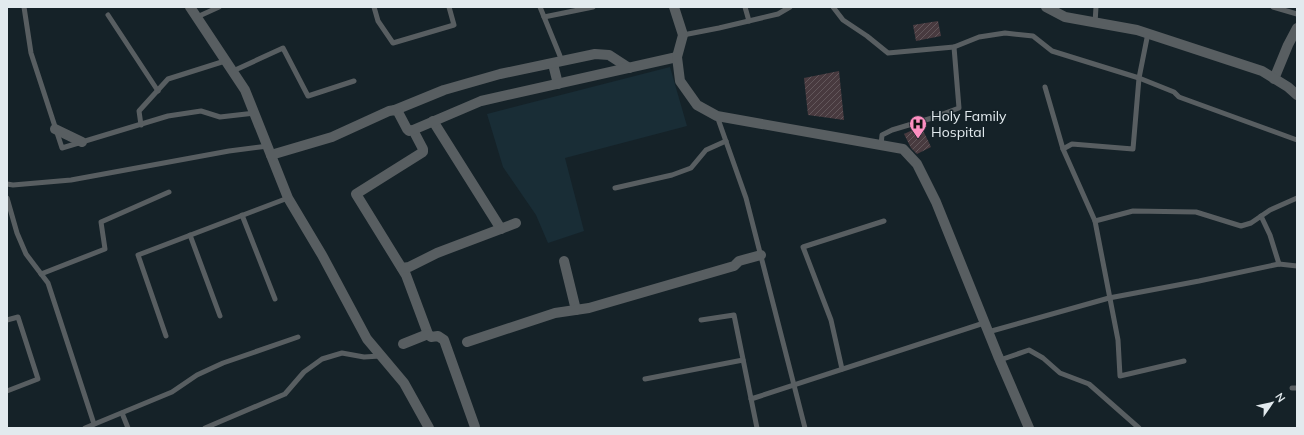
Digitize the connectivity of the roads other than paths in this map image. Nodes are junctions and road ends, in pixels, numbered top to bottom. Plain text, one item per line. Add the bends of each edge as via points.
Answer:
1 (24, 7) edge
2 (190, 7) edge
3 (219, 7) edge
4 (374, 7) edge
5 (449, 7) edge
6 (540, 7) edge
7 (593, 7) edge
8 (674, 7) edge
9 (745, 7) edge
10 (790, 7) edge
11 (1046, 7) edge
12 (1096, 7) edge
13 (1273, 7) edge
14 (836, 8) edge
15 (1297, 14) edge
16 (108, 15) dead end
17 (197, 18) junction
18 (544, 18) junction
19 (749, 21) junction
20 (1095, 23) junction
21 (1297, 28) edge
22 (1148, 34) junction
23 (683, 36) junction
24 (954, 46) junction
25 (560, 56) dead end
26 (677, 57) junction
27 (226, 60) junction
28 (553, 64) junction
29 (629, 68) junction
30 (233, 71) junction
31 (1139, 78) junction
32 (1274, 79) junction
33 (354, 81) dead end
34 (558, 84) junction
35 (1045, 87) dead end
36 (158, 91) junction
37 (1297, 95) edge
38 (395, 110) junction
39 (255, 113) junction
40 (717, 116) junction
41 (434, 121) junction
42 (141, 124) junction
43 (56, 129) junction
44 (413, 130) junction
45 (1297, 140) edge
46 (82, 142) junction
47 (726, 142) junction
48 (881, 145) junction
49 (1063, 149) junction
50 (270, 150) junction
51 (7, 184) edge
52 (615, 188) dead end
53 (169, 192) dead end
54 (288, 198) junction
55 (1297, 198) edge
56 (7, 199) edge
57 (242, 215) junction
58 (1261, 216) junction
59 (884, 221) dead end
60 (1095, 222) junction
61 (516, 223) dead end
62 (501, 229) junction
63 (190, 235) junction
64 (762, 255) junction
65 (564, 261) dead end
66 (1279, 264) junction
67 (1297, 266) edge
68 (402, 268) junction
69 (41, 274) junction
70 (1109, 298) junction
71 (275, 299) dead end
72 (576, 310) junction
73 (220, 316) dead end
74 (7, 320) edge
75 (701, 320) dead end
76 (986, 327) junction
77 (428, 334) junction
78 (166, 336) dead end
79 (298, 337) dead end
80 (466, 342) dead end
81 (403, 344) dead end
82 (382, 356) junction
83 (743, 360) junction
84 (1000, 360) junction
85 (1184, 361) dead end
86 (842, 369) junction
87 (645, 379) dead end
88 (795, 384) junction
89 (7, 391) edge
90 (751, 399) junction
91 (122, 413) junction
92 (94, 424) junction
93 (475, 427) dead end
94 (85, 428) edge
95 (128, 428) edge
96 (205, 428) edge
97 (429, 428) edge
98 (757, 428) edge
99 (806, 428) edge
100 (1029, 428) edge
101 (1139, 428) edge

1 - 43 lane via 31,52
2 - 17 street
3 - 17 lane
4 - 5 lane via 378,21 393,43 454,25
6 - 18 lane
7 - 18 lane
8 - 23 street
9 - 19 lane
10 - 19 lane via 778,14
11 - 20 street via 1065,17
12 - 20 lane
13 - 15 lane
14 - 24 lane via 843,20 888,53
16 - 36 lane
17 - 27 street
18 - 25 lane
19 - 23 lane
20 - 22 street
21 - 32 street
22 - 31 lane
22 - 32 street via 1262,71
23 - 26 street
24 - 31 lane via 979,37 1005,33 1032,36 1052,51
24 - 48 lane via 959,108 892,130 882,135
26 - 29 street
26 - 40 street via 680,81 697,106
27 - 30 street
27 - 36 lane via 168,79
28 - 29 street via 595,54 609,55
28 - 34 street
28 - 38 street via 500,74 444,90
29 - 34 street
30 - 33 lane via 283,48 308,96
30 - 39 street
31 - 45 lane via 1174,92 1179,97
31 - 49 lane via 1133,149 1072,144
32 - 37 street
34 - 41 street via 481,100
35 - 49 lane
36 - 42 lane via 139,111
38 - 44 street via 407,129
38 - 50 street via 332,137
39 - 42 lane via 220,117 200,111 168,116
39 - 50 street
40 - 47 lane
40 - 48 street
41 - 44 street
41 - 62 street
42 - 46 lane
43 - 46 street
43 - 46 lane via 62,148
44 - 68 street via 423,152 356,194
47 - 52 lane via 706,150 691,168
47 - 64 lane via 746,198
48 - 76 street via 903,149 917,164 936,202
49 - 60 lane
50 - 51 lane via 229,151 71,180
50 - 54 street
53 - 69 lane via 101,222 106,250
54 - 57 lane
54 - 82 street via 367,338
55 - 58 lane
56 - 69 lane via 26,254
57 - 63 lane
57 - 71 lane
58 - 60 lane via 1251,223 1240,226 1196,212 1132,211
58 - 66 lane
59 - 86 lane via 803,247 831,320
60 - 70 lane
61 - 62 street
62 - 68 street
63 - 73 lane
63 - 78 lane via 138,255
64 - 72 street via 740,261 734,266
64 - 88 lane
65 - 72 street
66 - 67 lane
66 - 70 lane
68 - 77 street
69 - 92 lane via 48,283
70 - 76 lane
70 - 85 lane via 1118,340 1120,376
72 - 80 street via 555,313
74 - 89 lane via 18,317 38,379
75 - 83 lane via 734,315
76 - 84 street
76 - 86 lane
77 - 81 street
77 - 93 street via 444,340
79 - 91 lane via 223,363 172,392
82 - 96 lane via 364,357 342,353 322,359 304,372 284,394
82 - 97 street via 404,383
83 - 87 lane
83 - 90 lane
84 - 100 street
84 - 101 lane via 1029,350 1060,373 1089,384
86 - 88 lane
88 - 90 lane
88 - 99 lane
90 - 98 lane
91 - 92 lane
91 - 95 lane
92 - 94 lane

